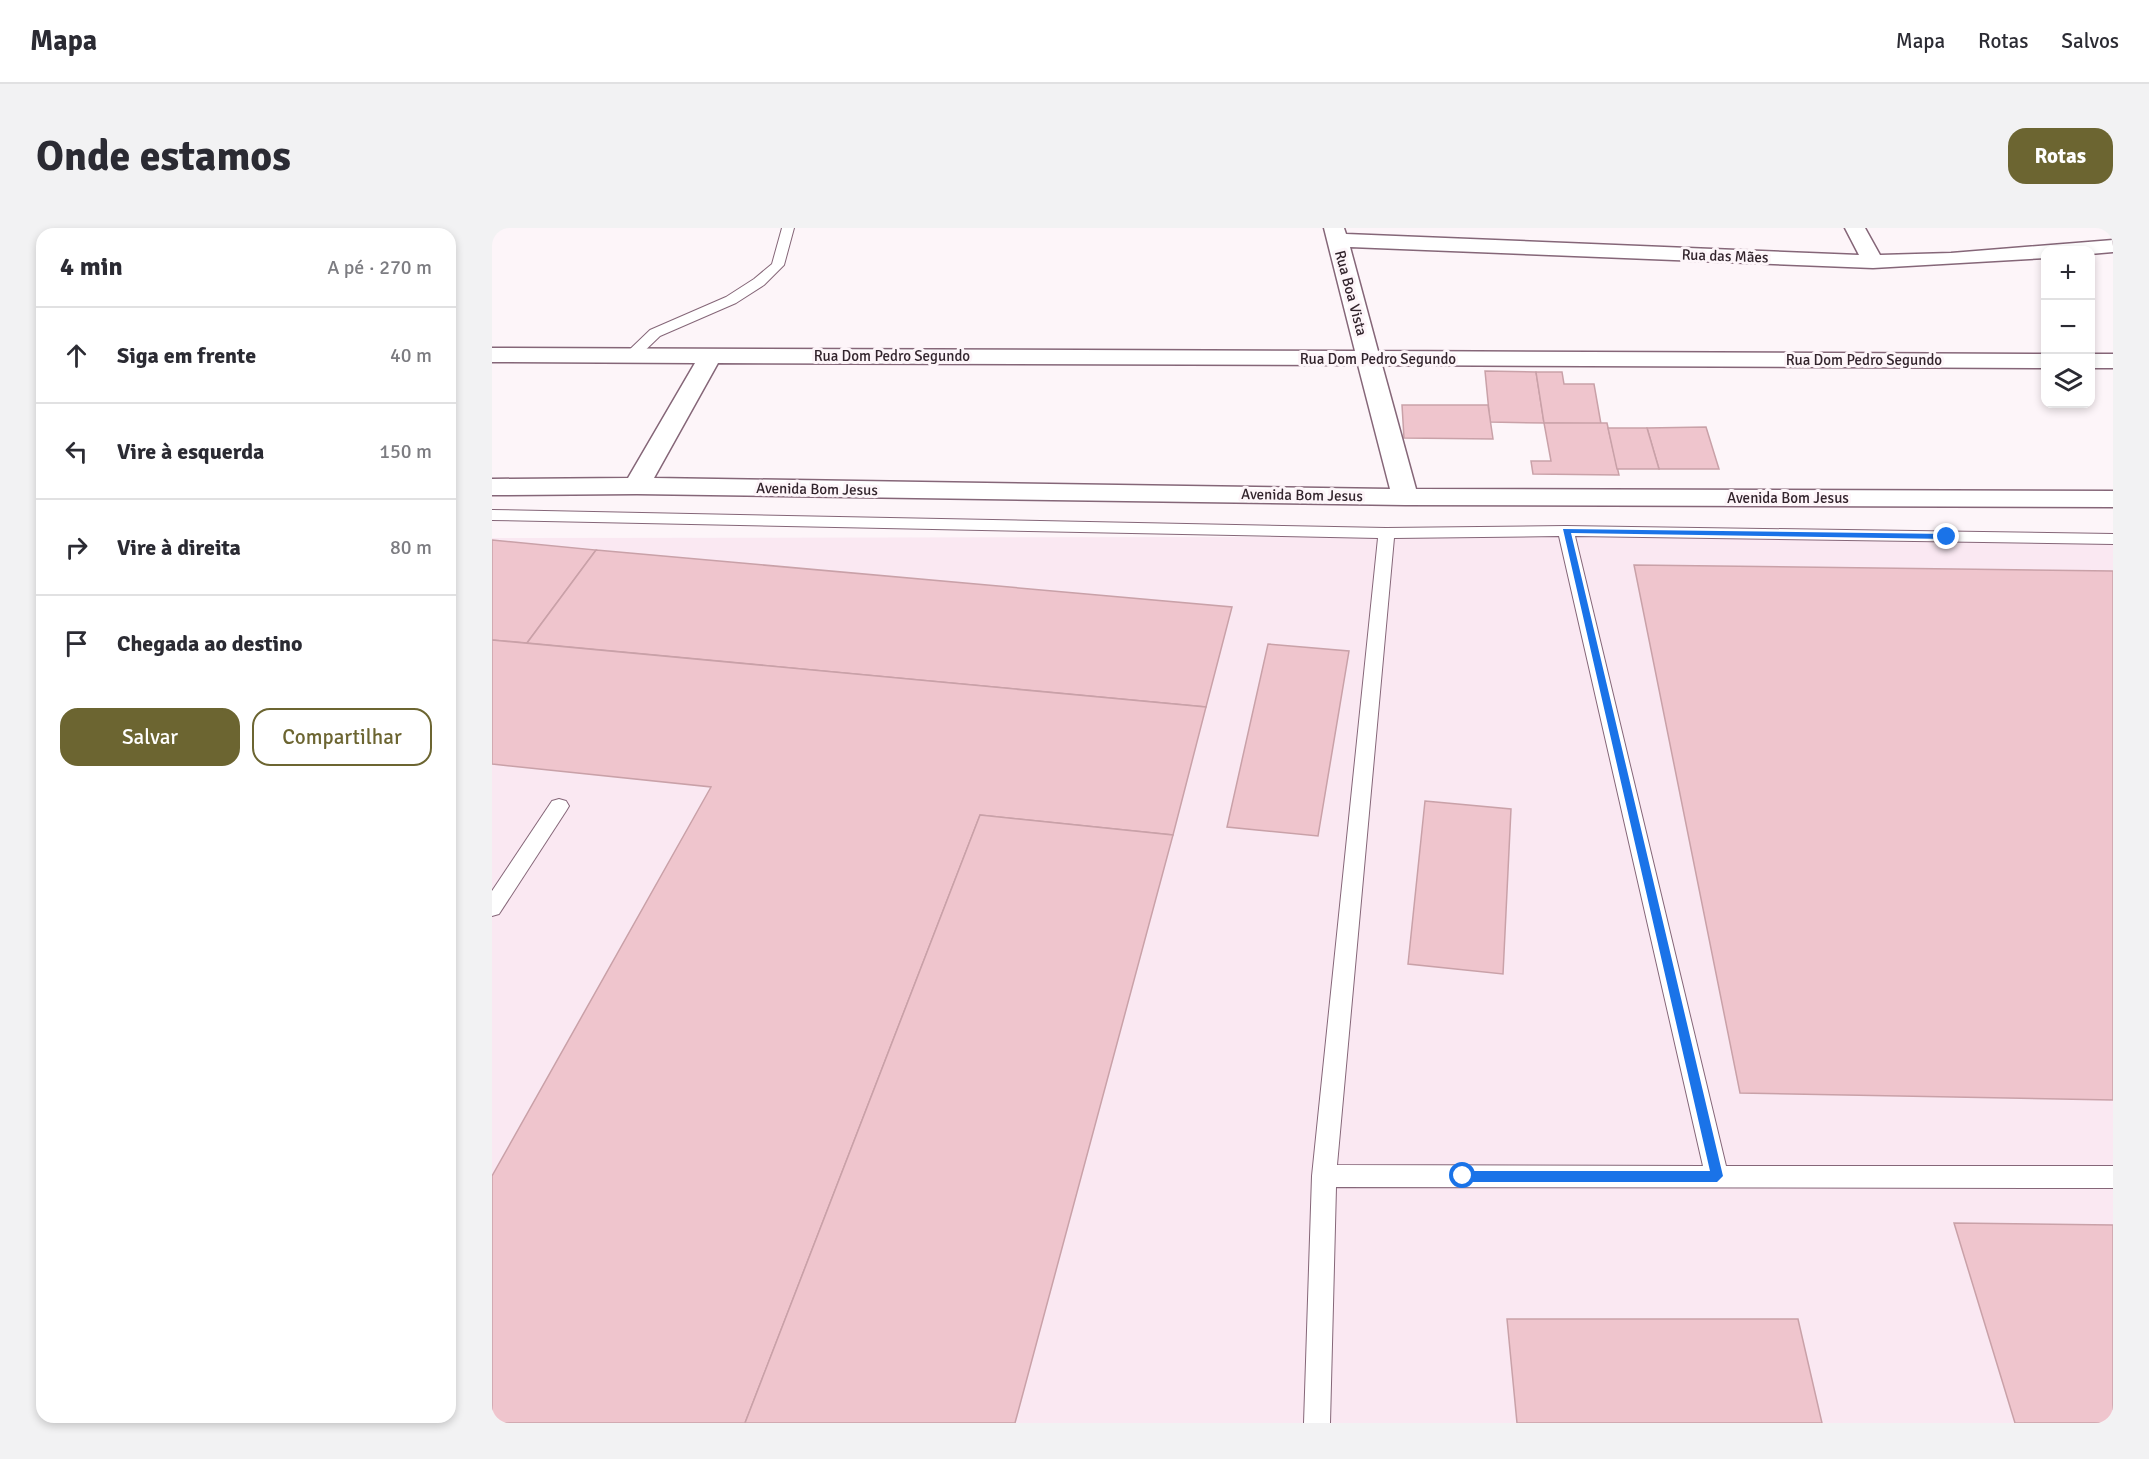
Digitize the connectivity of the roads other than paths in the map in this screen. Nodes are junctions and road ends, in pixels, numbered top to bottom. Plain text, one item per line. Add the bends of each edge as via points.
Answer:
1 (788, 228) edge
2 (1855, 228) edge
3 (1335, 234) edge
4 (2113, 246) edge
5 (1873, 262) junction
6 (492, 355) edge
7 (630, 357) junction
8 (710, 357) junction
9 (1369, 359) junction
10 (2041, 361) edge
11 (2095, 361) edge
12 (2113, 361) edge
13 (637, 486) junction
14 (492, 488) edge
15 (1405, 496) junction
16 (2113, 499) edge
17 (492, 515) edge
18 (1566, 531) junction
19 (1386, 533) junction
20 (2113, 539) edge
21 (559, 806) dead end
22 (492, 908) edge
23 (1324, 1176) junction
24 (1717, 1176) junction
25 (2113, 1177) edge
26 (1317, 1423) edge

1 - 7 lane via 778,265 759,282 731,300 654,333
2 - 5 street
3 - 5 street, Rua das Mães
3 - 9 street, Rua Boa Vista
4 - 5 street, Rua das Mães
6 - 7 street, Rua Dom Pedro Segundo
7 - 8 street, Rua Dom Pedro Segundo
8 - 9 street, Rua Dom Pedro Segundo
8 - 13 street
9 - 10 street, Rua Dom Pedro Segundo
9 - 15 street, Rua Boa Vista
11 - 12 street
13 - 14 street, Avenida Bom Jesus
13 - 15 street, Avenida Bom Jesus
15 - 16 street, Avenida Bom Jesus
17 - 19 lane
18 - 19 lane
18 - 20 lane
18 - 24 lane
19 - 23 lane
21 - 22 lane
23 - 24 lane
23 - 26 lane
24 - 25 lane

